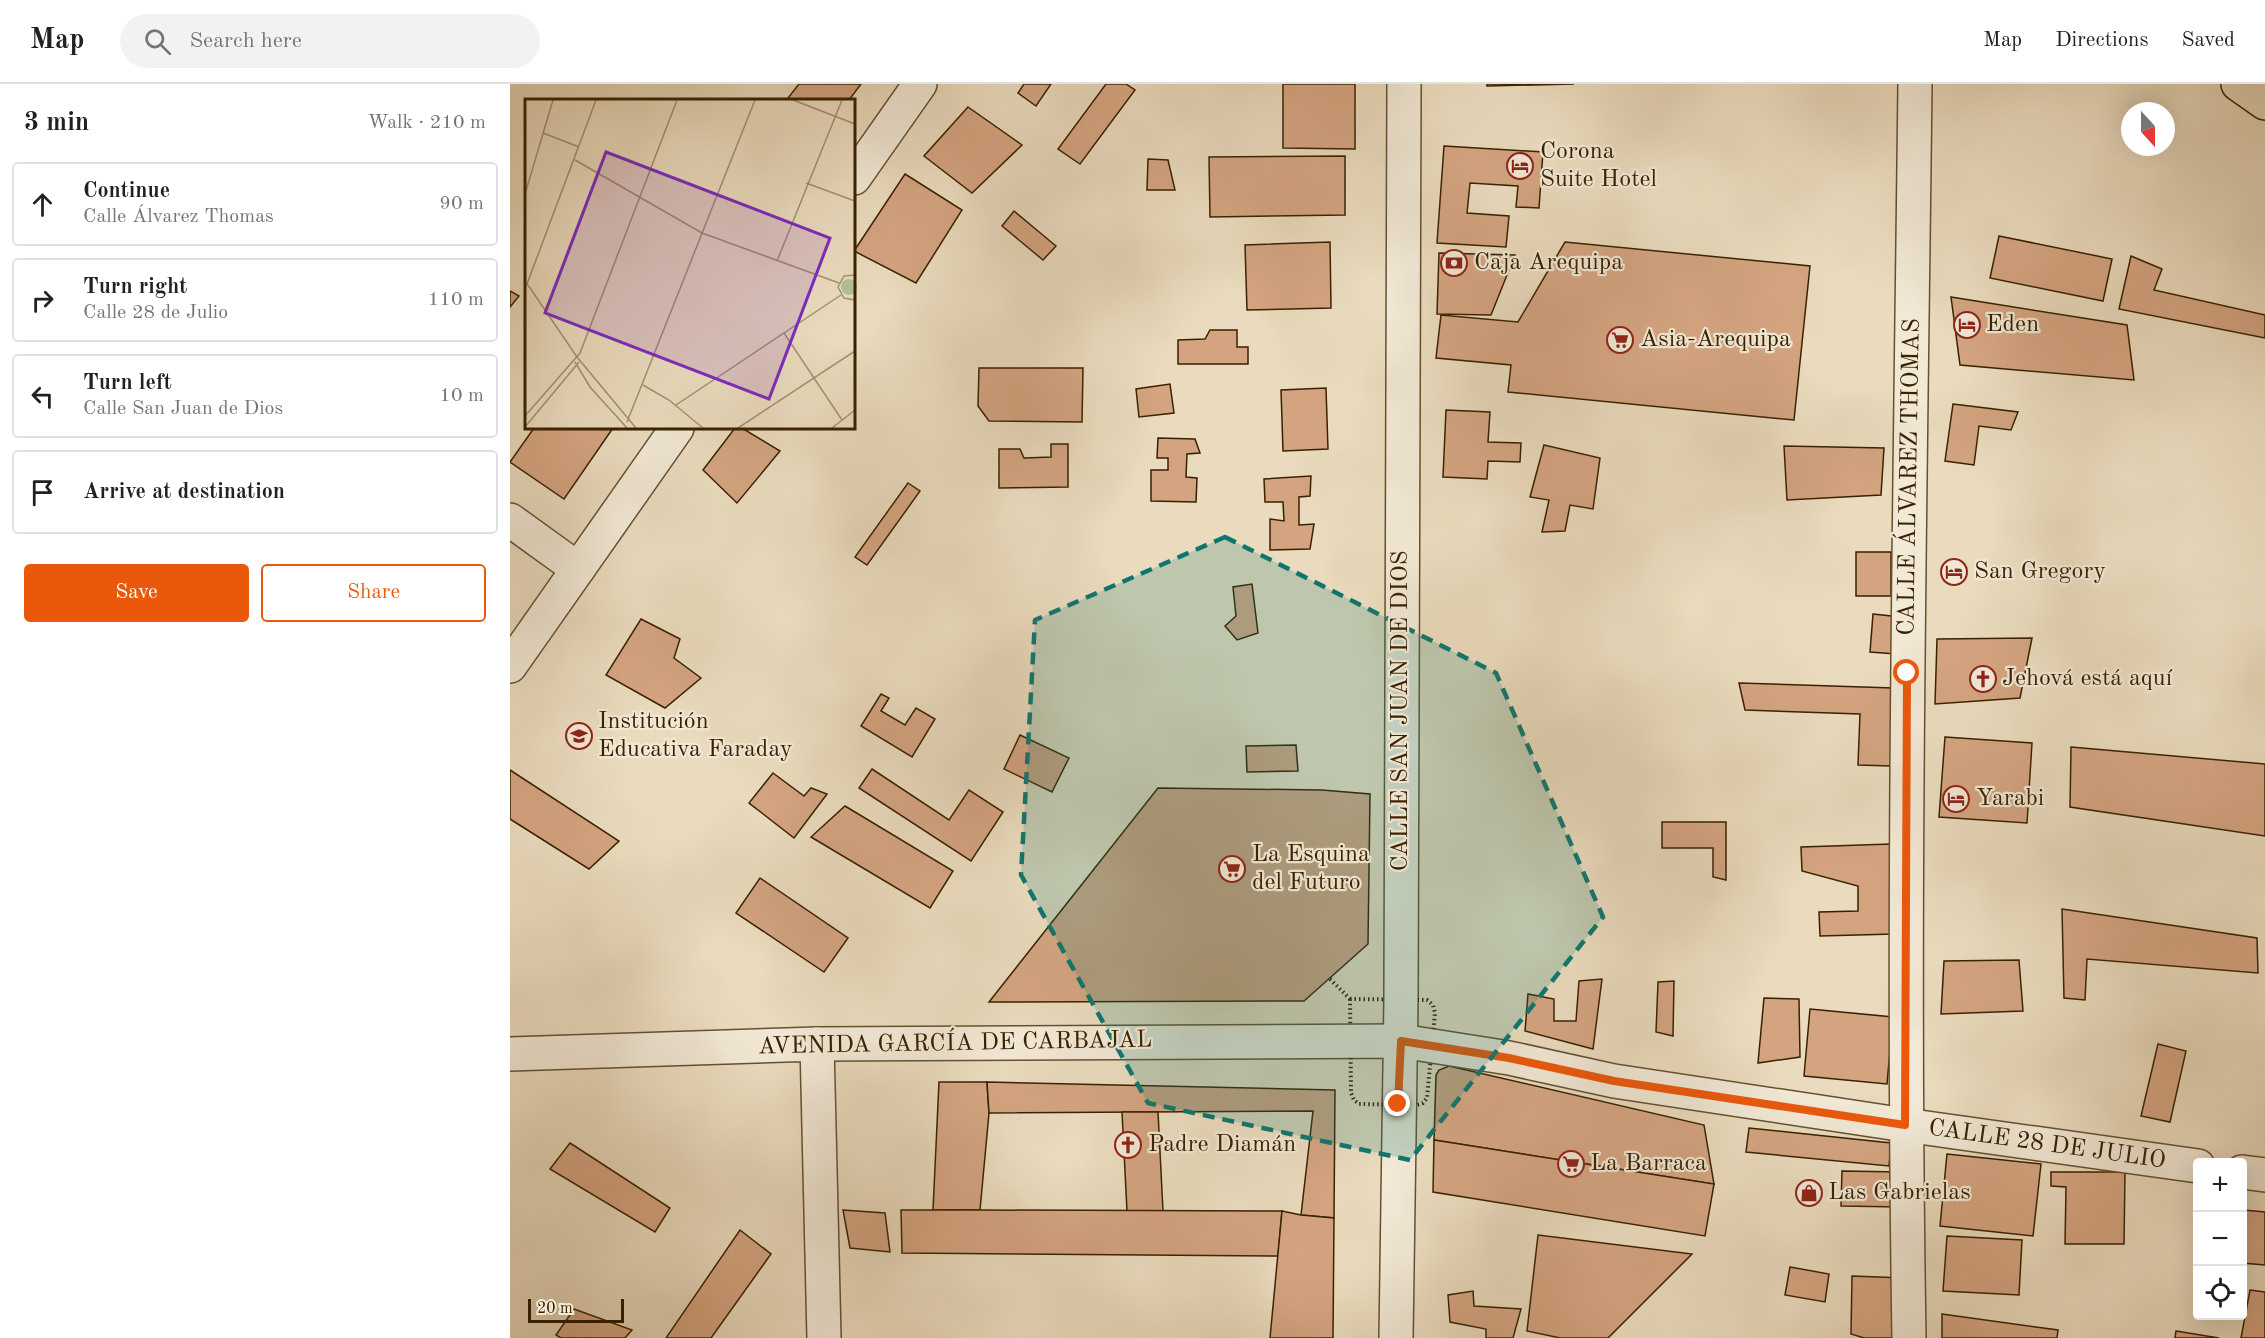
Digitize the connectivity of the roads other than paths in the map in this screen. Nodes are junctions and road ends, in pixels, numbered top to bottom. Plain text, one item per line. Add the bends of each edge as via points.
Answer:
1 (920, 84) edge
2 (1404, 84) edge
3 (1915, 84) edge
4 (2238, 84) edge
5 (2265, 103) edge
6 (855, 177) edge
7 (676, 429) edge
8 (510, 520) edge
9 (578, 569) junction
10 (510, 666) edge
11 (1401, 1041) junction
12 (817, 1044) junction
13 (510, 1054) edge
14 (1905, 1125) junction
15 (2193, 1165) edge
16 (2247, 1173) edge
17 (2265, 1175) edge
18 (824, 1338) edge
19 (1396, 1338) edge
20 (1909, 1338) edge

1 - 6 street
2 - 11 street, CALLE SAN JUAN DE DIOS
3 - 14 street, CALLE ÁLVAREZ THOMAS
4 - 5 main road
7 - 9 street
8 - 9 street
9 - 10 street
11 - 12 street, AVENIDA GARCÍA DE CARBAJAL
11 - 14 street, CALLE 28 DE JULIO via 1509,1058 1614,1081
11 - 19 street, CALLE SAN JUAN DE DIOS
12 - 13 street, AVENIDA GARCÍA DE CARBAJAL
12 - 18 street
14 - 15 street, CALLE 28 DE JULIO
14 - 20 street, CALLE ÁLVAREZ THOMAS
16 - 17 street

